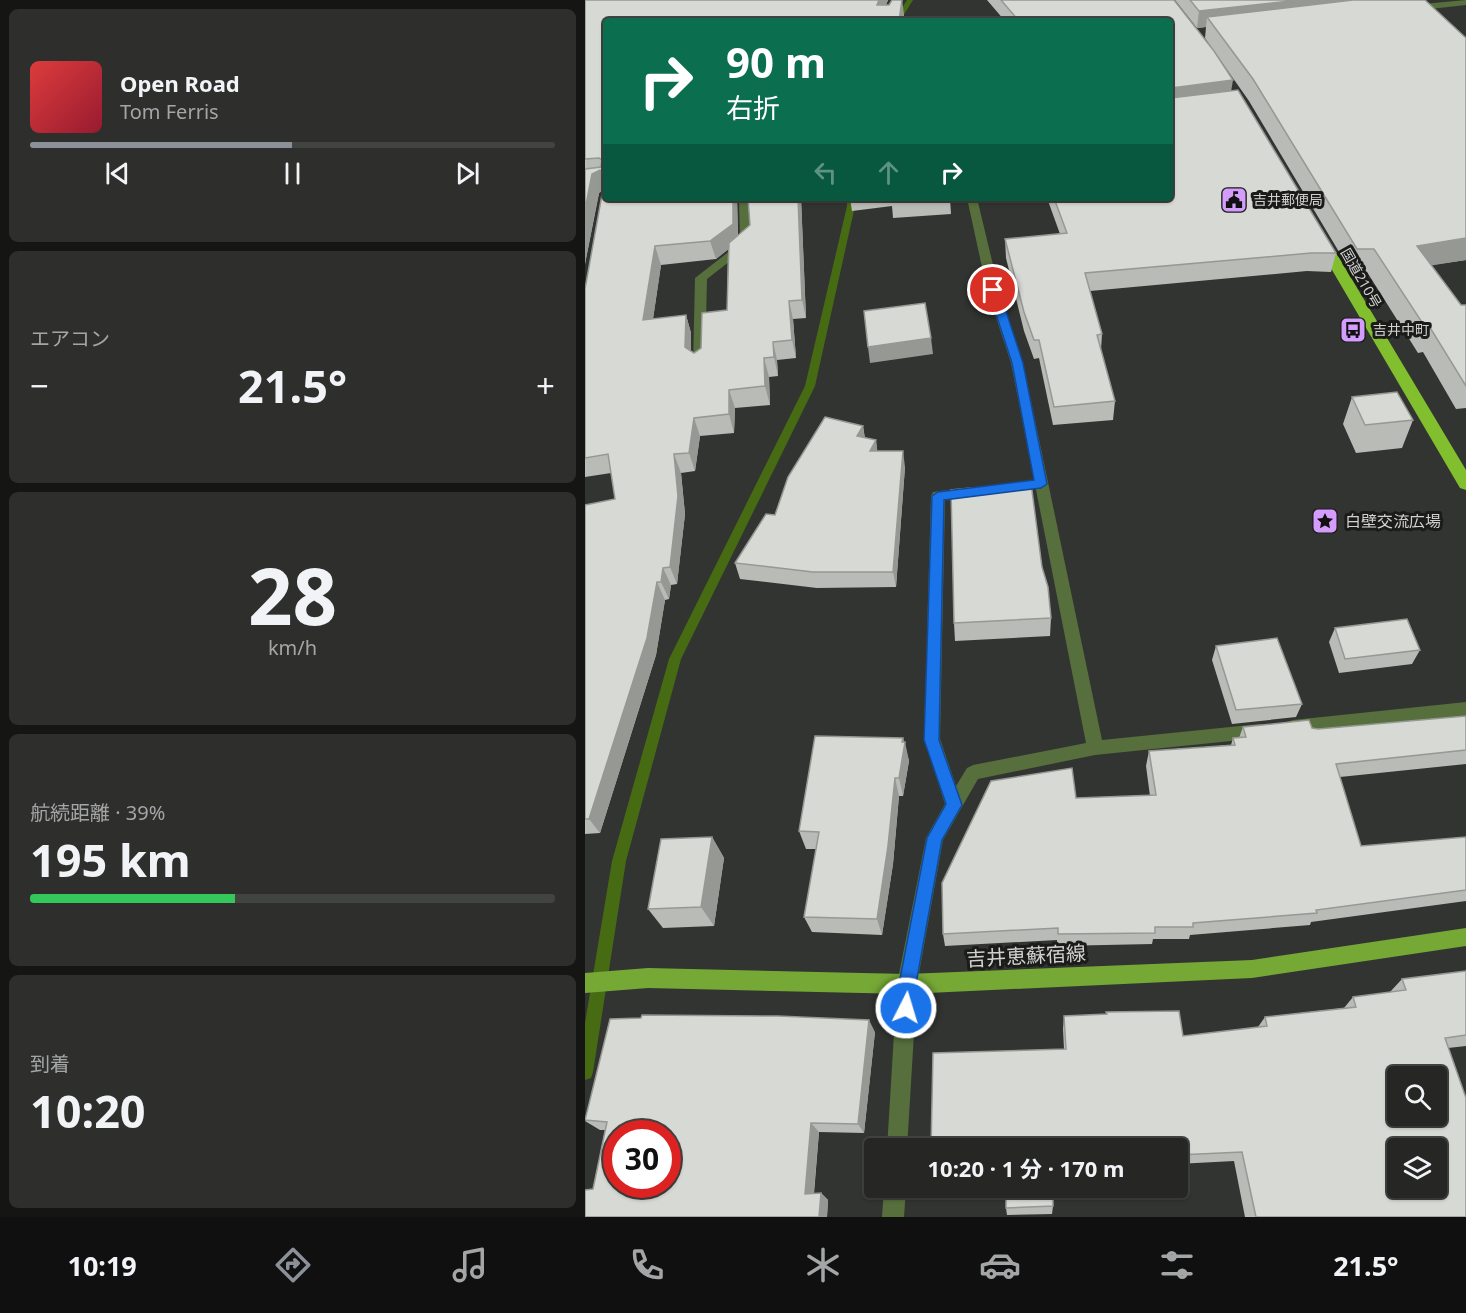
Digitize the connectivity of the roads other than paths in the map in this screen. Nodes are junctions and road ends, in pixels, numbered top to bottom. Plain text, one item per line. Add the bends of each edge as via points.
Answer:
1 (1466, 2) edge
2 (1407, 9) edge
3 (744, 201) edge
4 (973, 201) edge
5 (1316, 231) edge
6 (699, 366) edge
7 (1466, 484) edge
8 (984, 491) edge
9 (1466, 709) edge
10 (1095, 748) junction
11 (954, 805) junction
12 (1466, 937) edge
13 (585, 983) edge
14 (907, 984) junction
15 (898, 1138) edge
16 (894, 1198) edge
17 (893, 1217) edge

1 - 2 street
3 - 6 street via 746,244 702,278
4 - 10 street via 993,290 1017,363 1035,484
5 - 7 highway, 国道210号
8 - 11 street via 938,496 932,740
9 - 10 street
10 - 11 street via 973,772
11 - 14 street via 935,838
12 - 14 main road, 吉井恵蘇宿線 via 1252,969
13 - 14 main road, 吉井恵蘇宿線 via 648,978
14 - 15 street
16 - 17 street

